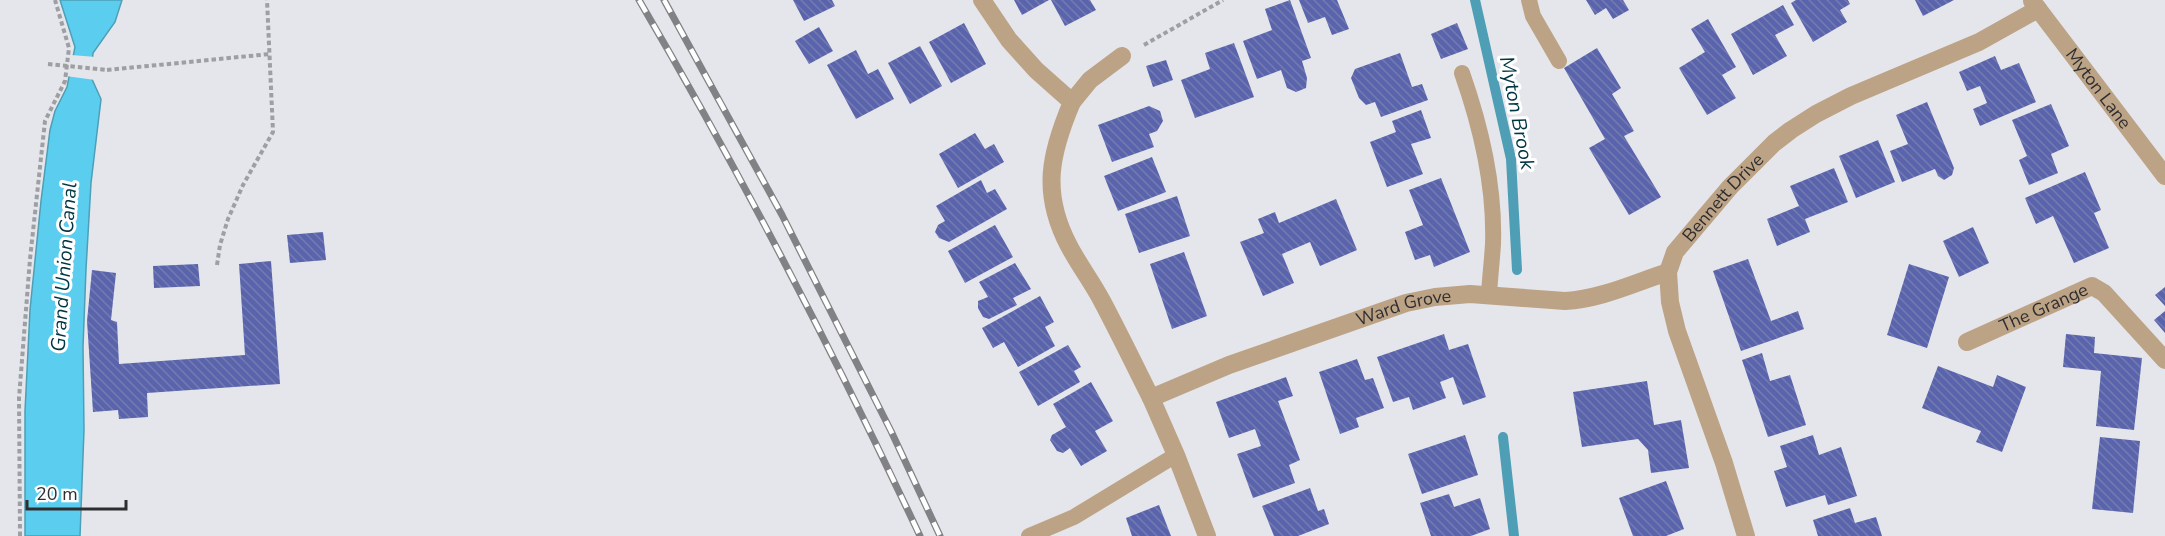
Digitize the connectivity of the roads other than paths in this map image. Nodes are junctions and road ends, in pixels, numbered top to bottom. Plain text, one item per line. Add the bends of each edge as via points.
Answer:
1 (982, 0) edge
2 (1529, 0) edge
3 (2034, 4) edge
4 (1122, 56) road end
5 (1559, 61) dead end
6 (1462, 73) dead end
7 (1072, 102) junction
8 (2165, 176) edge
9 (1668, 272) junction
10 (1489, 294) junction
11 (1967, 342) dead end
12 (2165, 360) edge
13 (1151, 398) junction
14 (1176, 455) junction
15 (1029, 536) edge
16 (1207, 536) edge
17 (1746, 536) edge

1 - 7 street via 1009,40
2 - 5 lane via 1533,16
3 - 8 street, Myton Lane
3 - 9 street, Bennett Drive via 1979,42 1842,100 1791,130 1730,187 1684,240
4 - 7 street via 1090,80
6 - 10 lane via 1485,157 1491,199
7 - 13 street via 1052,161 1058,219
9 - 10 street, Ward Grove via 1578,300
9 - 17 street, Bennett Drive via 1677,331
10 - 13 street, Ward Grove via 1406,303 1229,364
11 - 12 street, The Grange via 2092,286 2104,293
13 - 14 street
14 - 15 lane via 1074,517
14 - 16 street

